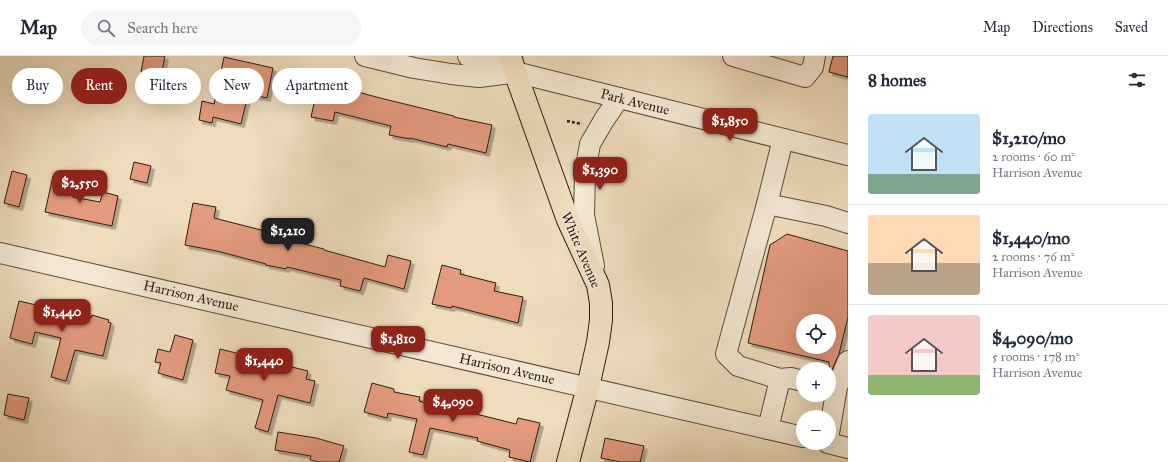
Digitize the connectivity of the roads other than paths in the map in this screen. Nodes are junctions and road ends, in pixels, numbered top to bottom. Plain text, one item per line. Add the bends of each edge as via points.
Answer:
1 (365, 56) edge
2 (468, 56) edge
3 (733, 56) edge
4 (815, 56) edge
5 (764, 60) edge
6 (520, 65) edge
7 (619, 98) junction
8 (782, 139) junction
9 (848, 155) edge
10 (767, 204) junction
11 (848, 223) edge
12 (0, 253) edge
13 (598, 286) junction
14 (848, 361) edge
15 (780, 379) junction
16 (796, 379) edge
17 (836, 382) edge
18 (588, 388) junction
19 (768, 429) junction
20 (796, 435) edge
21 (836, 445) edge
22 (848, 448) edge
23 (568, 462) edge

1 - 6 street, Park Avenue via 414,68 479,77
2 - 6 street, Park Avenue
3 - 5 street
4 - 5 street via 813,67 805,77
6 - 7 street, Park Avenue
6 - 13 main road, White Avenue via 529,113 568,220
7 - 8 street, Park Avenue
7 - 13 street via 590,144 585,173 584,215
8 - 9 street, Park Avenue
8 - 10 street
10 - 11 street
10 - 15 street via 726,354 738,366
12 - 18 street, Harrison Avenue
13 - 18 main road, White Avenue via 601,320
14 - 17 street
15 - 16 street
15 - 19 street
18 - 19 street, Harrison Avenue
18 - 23 main road, White Avenue
19 - 20 street, Harrison Avenue
21 - 22 street

